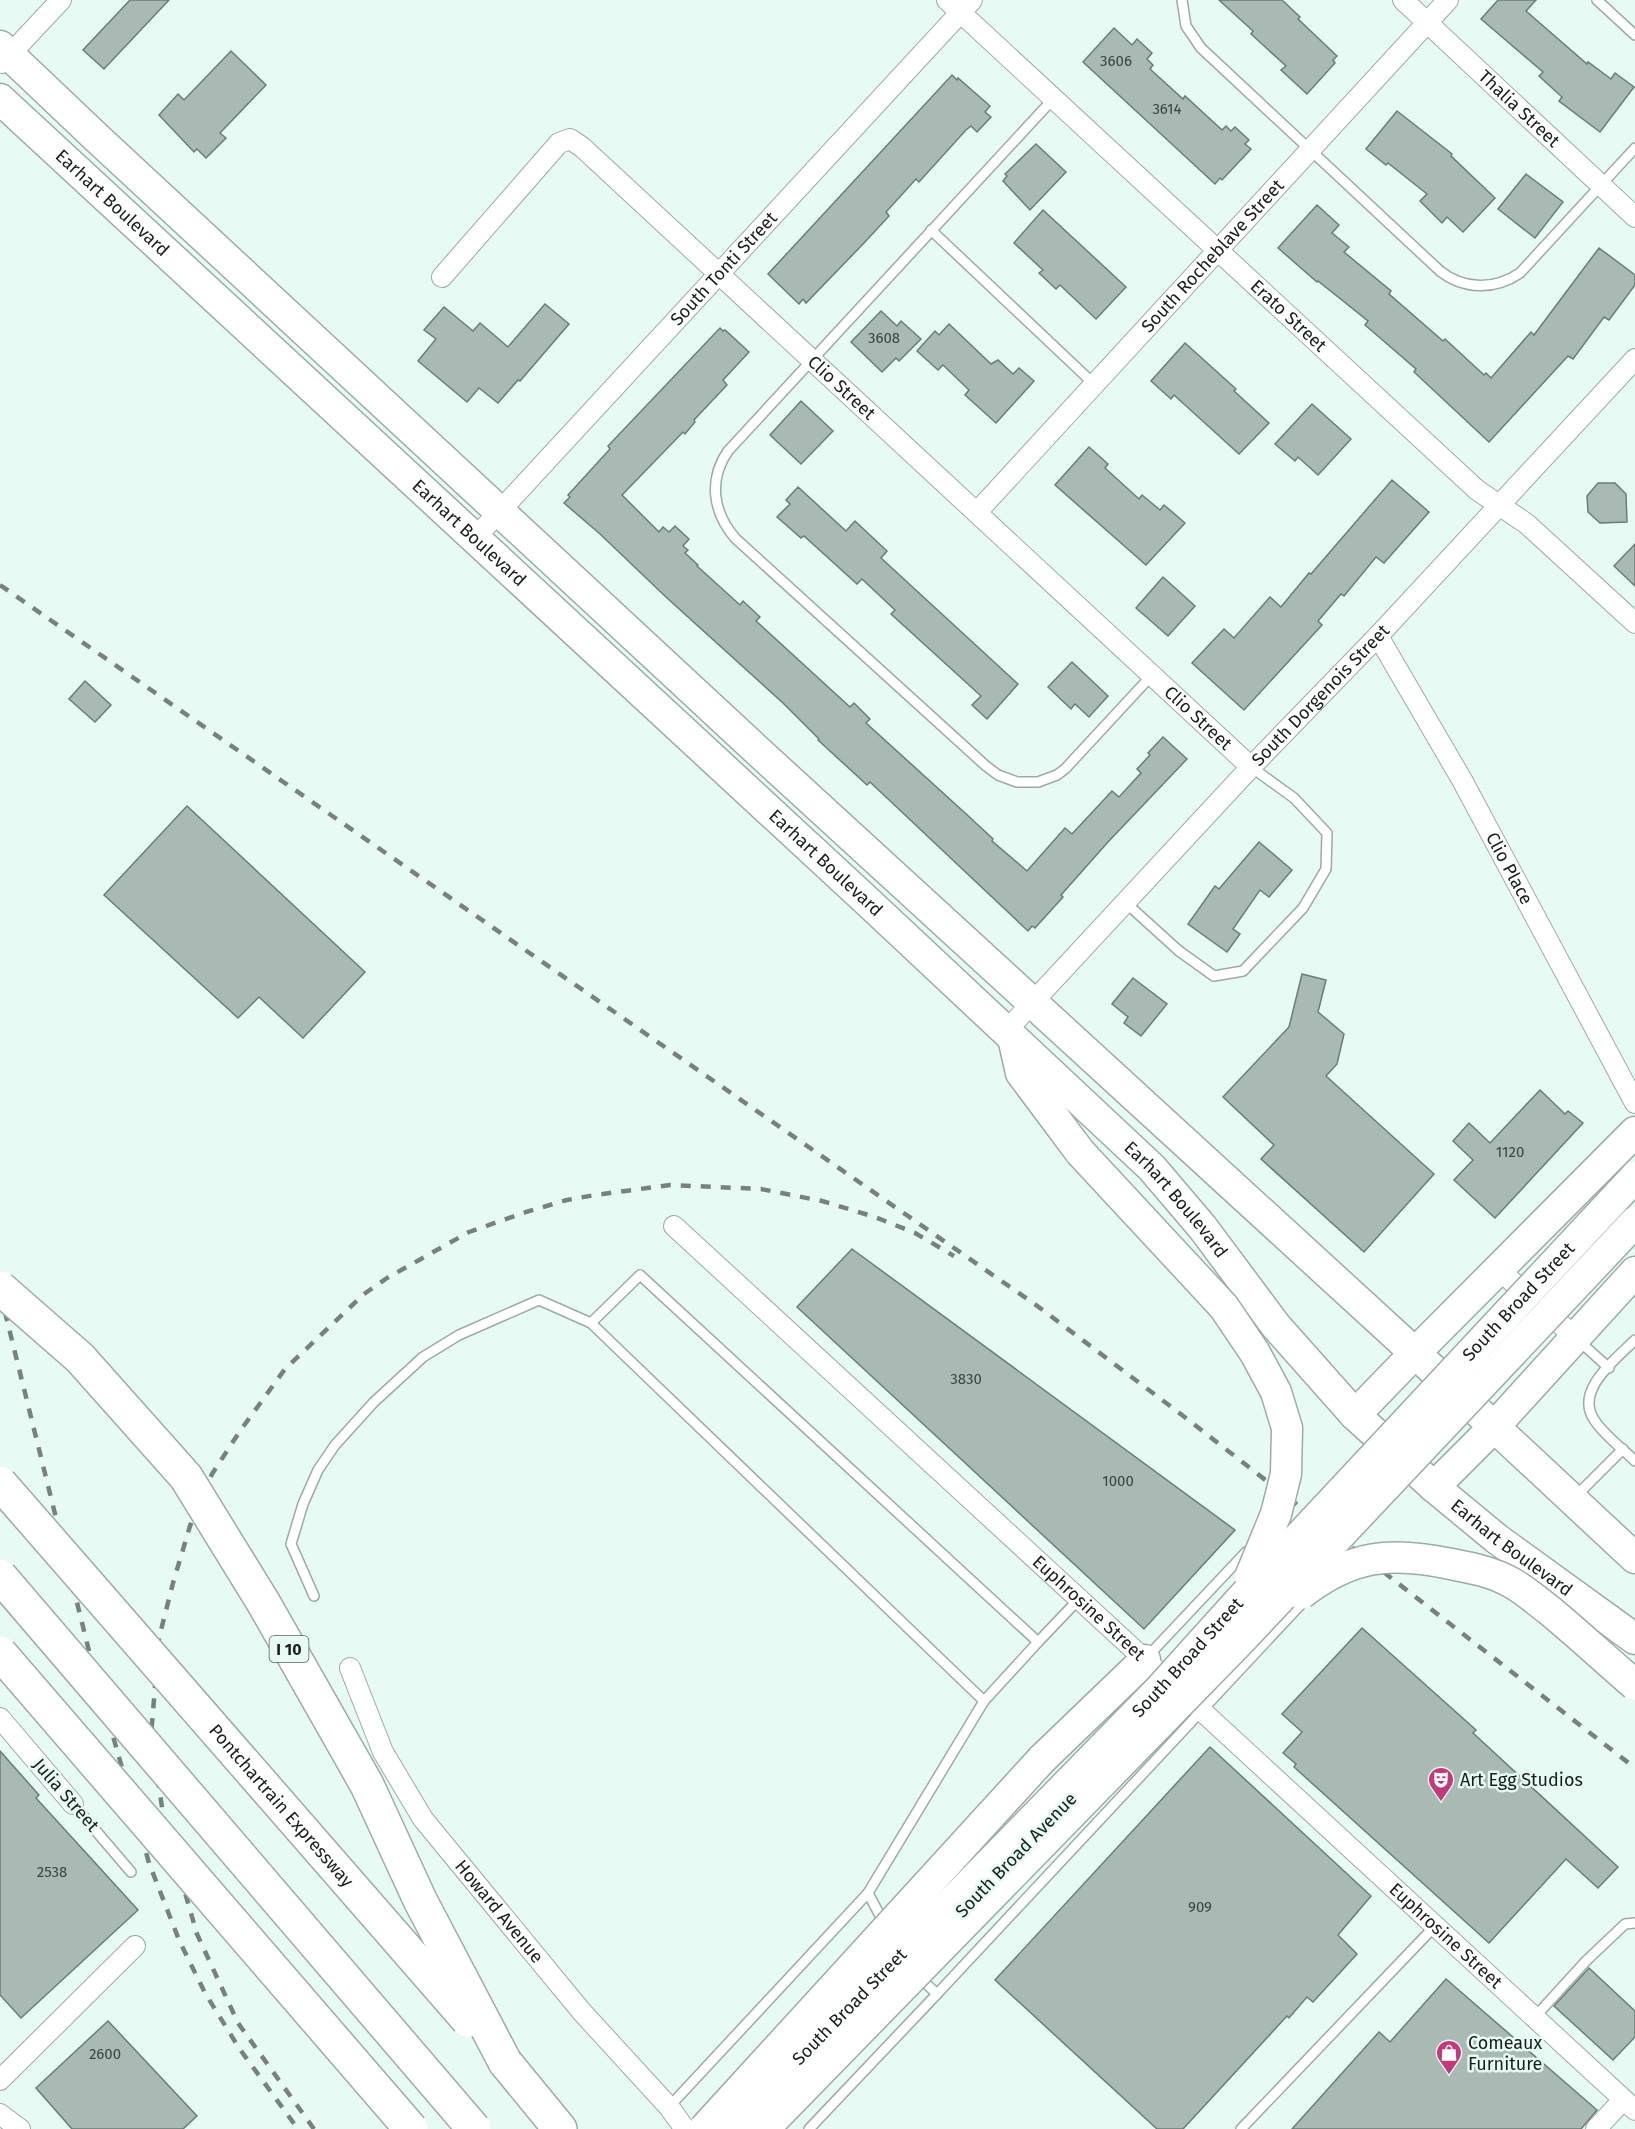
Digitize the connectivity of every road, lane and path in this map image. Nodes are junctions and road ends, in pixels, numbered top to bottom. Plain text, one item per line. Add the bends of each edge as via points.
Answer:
1 (61, 0) edge
2 (1182, 0) edge
3 (1402, 0) edge
4 (1448, 0) edge
5 (1597, 0) edge
6 (960, 4) edge
7 (1427, 23) junction
8 (1635, 35) edge
9 (3, 55) edge
10 (1054, 98) junction
11 (0, 99) edge
12 (1635, 148) edge
13 (1310, 151) junction
14 (1601, 185) junction
15 (1635, 217) edge
16 (931, 230) junction
17 (1218, 250) junction
18 (719, 273) junction
19 (245, 275) junction
20 (442, 278) dead end
21 (219, 302) junction
22 (812, 359) junction
23 (1635, 359) edge
24 (1095, 385) junction
25 (1499, 506) junction
26 (500, 511) junction
27 (977, 512) junction
28 (474, 539) junction
29 (1635, 623) edge
30 (1378, 636) junction
31 (1152, 675) junction
32 (761, 754) junction
33 (1251, 767) junction
34 (734, 780) junction
35 (1126, 903) junction
36 (1034, 1003) junction
37 (1010, 1035) junction
38 (1635, 1102) edge
39 (1635, 1132) edge
40 (1635, 1177) edge
41 (1635, 1222) edge
42 (674, 1226) dead end
43 (1498, 1269) junction
44 (1635, 1272) edge
45 (0, 1288) edge
46 (591, 1323) junction
47 (1575, 1337) junction
48 (1635, 1340) edge
49 (1415, 1353) junction
50 (1609, 1368) junction
51 (1355, 1415) junction
52 (1494, 1427) junction
53 (1623, 1449) junction
54 (1635, 1461) edge
55 (0, 1483) edge
56 (1434, 1487) junction
57 (1572, 1499) junction
58 (1635, 1558) edge
59 (0, 1576) edge
60 (1281, 1578) junction
61 (314, 1596) dead end
62 (1079, 1599) junction
63 (1240, 1600) junction
64 (1635, 1639) edge
65 (1241, 1640) junction
66 (1038, 1642) junction
67 (0, 1653) edge
68 (1145, 1660) junction
69 (350, 1668) dead end
70 (1635, 1686) edge
71 (1178, 1690) junction
72 (984, 1701) junction
73 (1201, 1710) junction
74 (0, 1718) edge
75 (73, 1804) joint
76 (131, 1872) dead end
77 (868, 1893) junction
78 (1635, 1923) edge
79 (1435, 1926) junction
80 (891, 1935) dead end
81 (896, 1945) dead end
82 (135, 1946) dead end
83 (907, 1966) junction
84 (937, 1994) junction
85 (1534, 2018) junction
86 (505, 2062) junction
87 (0, 2080) edge
88 (1629, 2105) edge
89 (669, 2107) junction
90 (0, 2114) edge
91 (556, 2125) edge
92 (20, 2129) edge
93 (411, 2129) edge
94 (474, 2129) edge
95 (685, 2129) edge
96 (704, 2129) edge
97 (730, 2129) edge
98 (749, 2129) edge
99 (764, 2129) edge
100 (809, 2129) edge
101 (1241, 2129) edge
102 (1596, 2129) edge

1 - 9 street
2 - 13 lane via 1186,26 1197,44
3 - 7 street, Thalia Street
4 - 7 street, South Rocheblave Street
5 - 8 lane
6 - 10 street, Erato Street
6 - 18 street, South Tonti Street
7 - 13 street, South Rocheblave Street
7 - 14 street, Thalia Street
9 - 19 main road, Earhart Boulevard
10 - 16 lane
10 - 17 street, Erato Street
11 - 21 main road, Earhart Boulevard
12 - 14 lane
13 - 14 lane via 1440,271 1474,286 1501,283 1520,273
13 - 17 street, South Rocheblave Street
14 - 15 street, Thalia Street
16 - 22 lane
16 - 24 lane
17 - 24 street, South Rocheblave Street
17 - 25 street, Erato Street
18 - 20 street, Clio Street via 570,139 560,144
18 - 22 street, Clio Street
18 - 26 street, South Tonti Street
19 - 21 main road
19 - 26 main road, Earhart Boulevard
21 - 28 main road, Earhart Boulevard
22 - 27 street, Clio Street
22 - 31 lane via 722,461 715,499 722,520 735,538 986,766 1012,781 1038,782 1065,769
23 - 25 street, South Dorgenois Street
24 - 27 street, South Rocheblave Street
25 - 29 street, Erato Street via 1527,524
25 - 30 street, South Dorgenois Street
26 - 28 street, South Tonti Street
26 - 32 main road, Earhart Boulevard
27 - 31 street, Clio Street
28 - 34 main road, Earhart Boulevard
30 - 33 street, South Dorgenois Street
30 - 38 street, Clio Place via 1462,780
31 - 33 street, Clio Street
32 - 34 main road
32 - 36 main road, Earhart Boulevard
33 - 35 street, South Dorgenois Street
33 - 35 lane via 1294,798 1327,833 1326,869 1303,908 1243,971 1214,976 1179,951
34 - 37 main road, Earhart Boulevard
35 - 36 street, South Dorgenois Street
36 - 37 street, South Dorgenois Street
36 - 49 main road, Earhart Boulevard
37 - 51 main road, Earhart Boulevard via 1152,1168 1203,1228 1276,1326
37 - 63 main road, bridge via 1021,1073 1080,1152 1224,1307 1256,1353 1276,1392 1287,1428 1286,1474 1276,1514
39 - 43 main road
40 - 63 main road, South Broad Street, bridge
41 - 65 main road, South Broad Street, bridge
42 - 62 street, Euphrosine Street
43 - 47 street
43 - 49 main road
44 - 47 main road
45 - 86 highway, I 10, bridge via 80,1358 186,1477 263,1602 367,1785 420,1900
46 - 61 lane via 539,1300 459,1335 423,1357 374,1402 335,1445 318,1470 303,1504 291,1544
46 - 66 lane via 640,1275
46 - 72 lane
47 - 50 lane
47 - 52 main road
48 - 50 lane
49 - 51 main road
49 - 52 main road, Earhart Boulevard
50 - 53 lane via 1588,1398 1589,1409 1594,1420
51 - 56 main road, Earhart Boulevard
52 - 56 main road
52 - 57 main road, Earhart Boulevard
53 - 54 lane
53 - 57 lane
55 - 86 highway, Pontchartrain Expressway, bridge
56 - 64 main road, Earhart Boulevard via 1497,1539
57 - 58 main road, Earhart Boulevard
59 - 94 highway, bridge
60 - 68 lane via 1246,1552
60 - 71 street, South Broad Avenue
60 - 73 lane via 1305,1600
62 - 66 lane
62 - 68 street, Euphrosine Street
63 - 97 main road, South Broad Street, bridge via 1158,1690
65 - 70 main road, bridge via 1334,1572 1358,1562 1388,1557 1427,1559 1480,1570 1514,1584
65 - 99 main road, South Broad Street, bridge
66 - 72 lane
67 - 93 highway, bridge
68 - 71 street, Euphrosine Street
68 - 96 main road, bridge via 1042,1759
69 - 89 street, Howard Avenue via 383,1752 423,1819 582,2012
71 - 73 street, Euphrosine Street
71 - 83 street, South Broad Avenue
72 - 77 lane
73 - 79 street, Euphrosine Street
73 - 84 lane
74 - 75 street, Julia Street
75 - 76 lane, Julia Street
77 - 80 lane
77 - 89 lane
78 - 85 lane via 1625,1924
79 - 85 street, Euphrosine Street
79 - 101 lane
81 - 83 lane
82 - 87 street
83 - 84 lane
83 - 98 street, South Broad Avenue
84 - 100 lane
85 - 88 street, Euphrosine Street
86 - 91 highway, Pontchartrain Expressway / I 10
88 - 102 street
89 - 95 street, Howard Avenue
90 - 92 street

